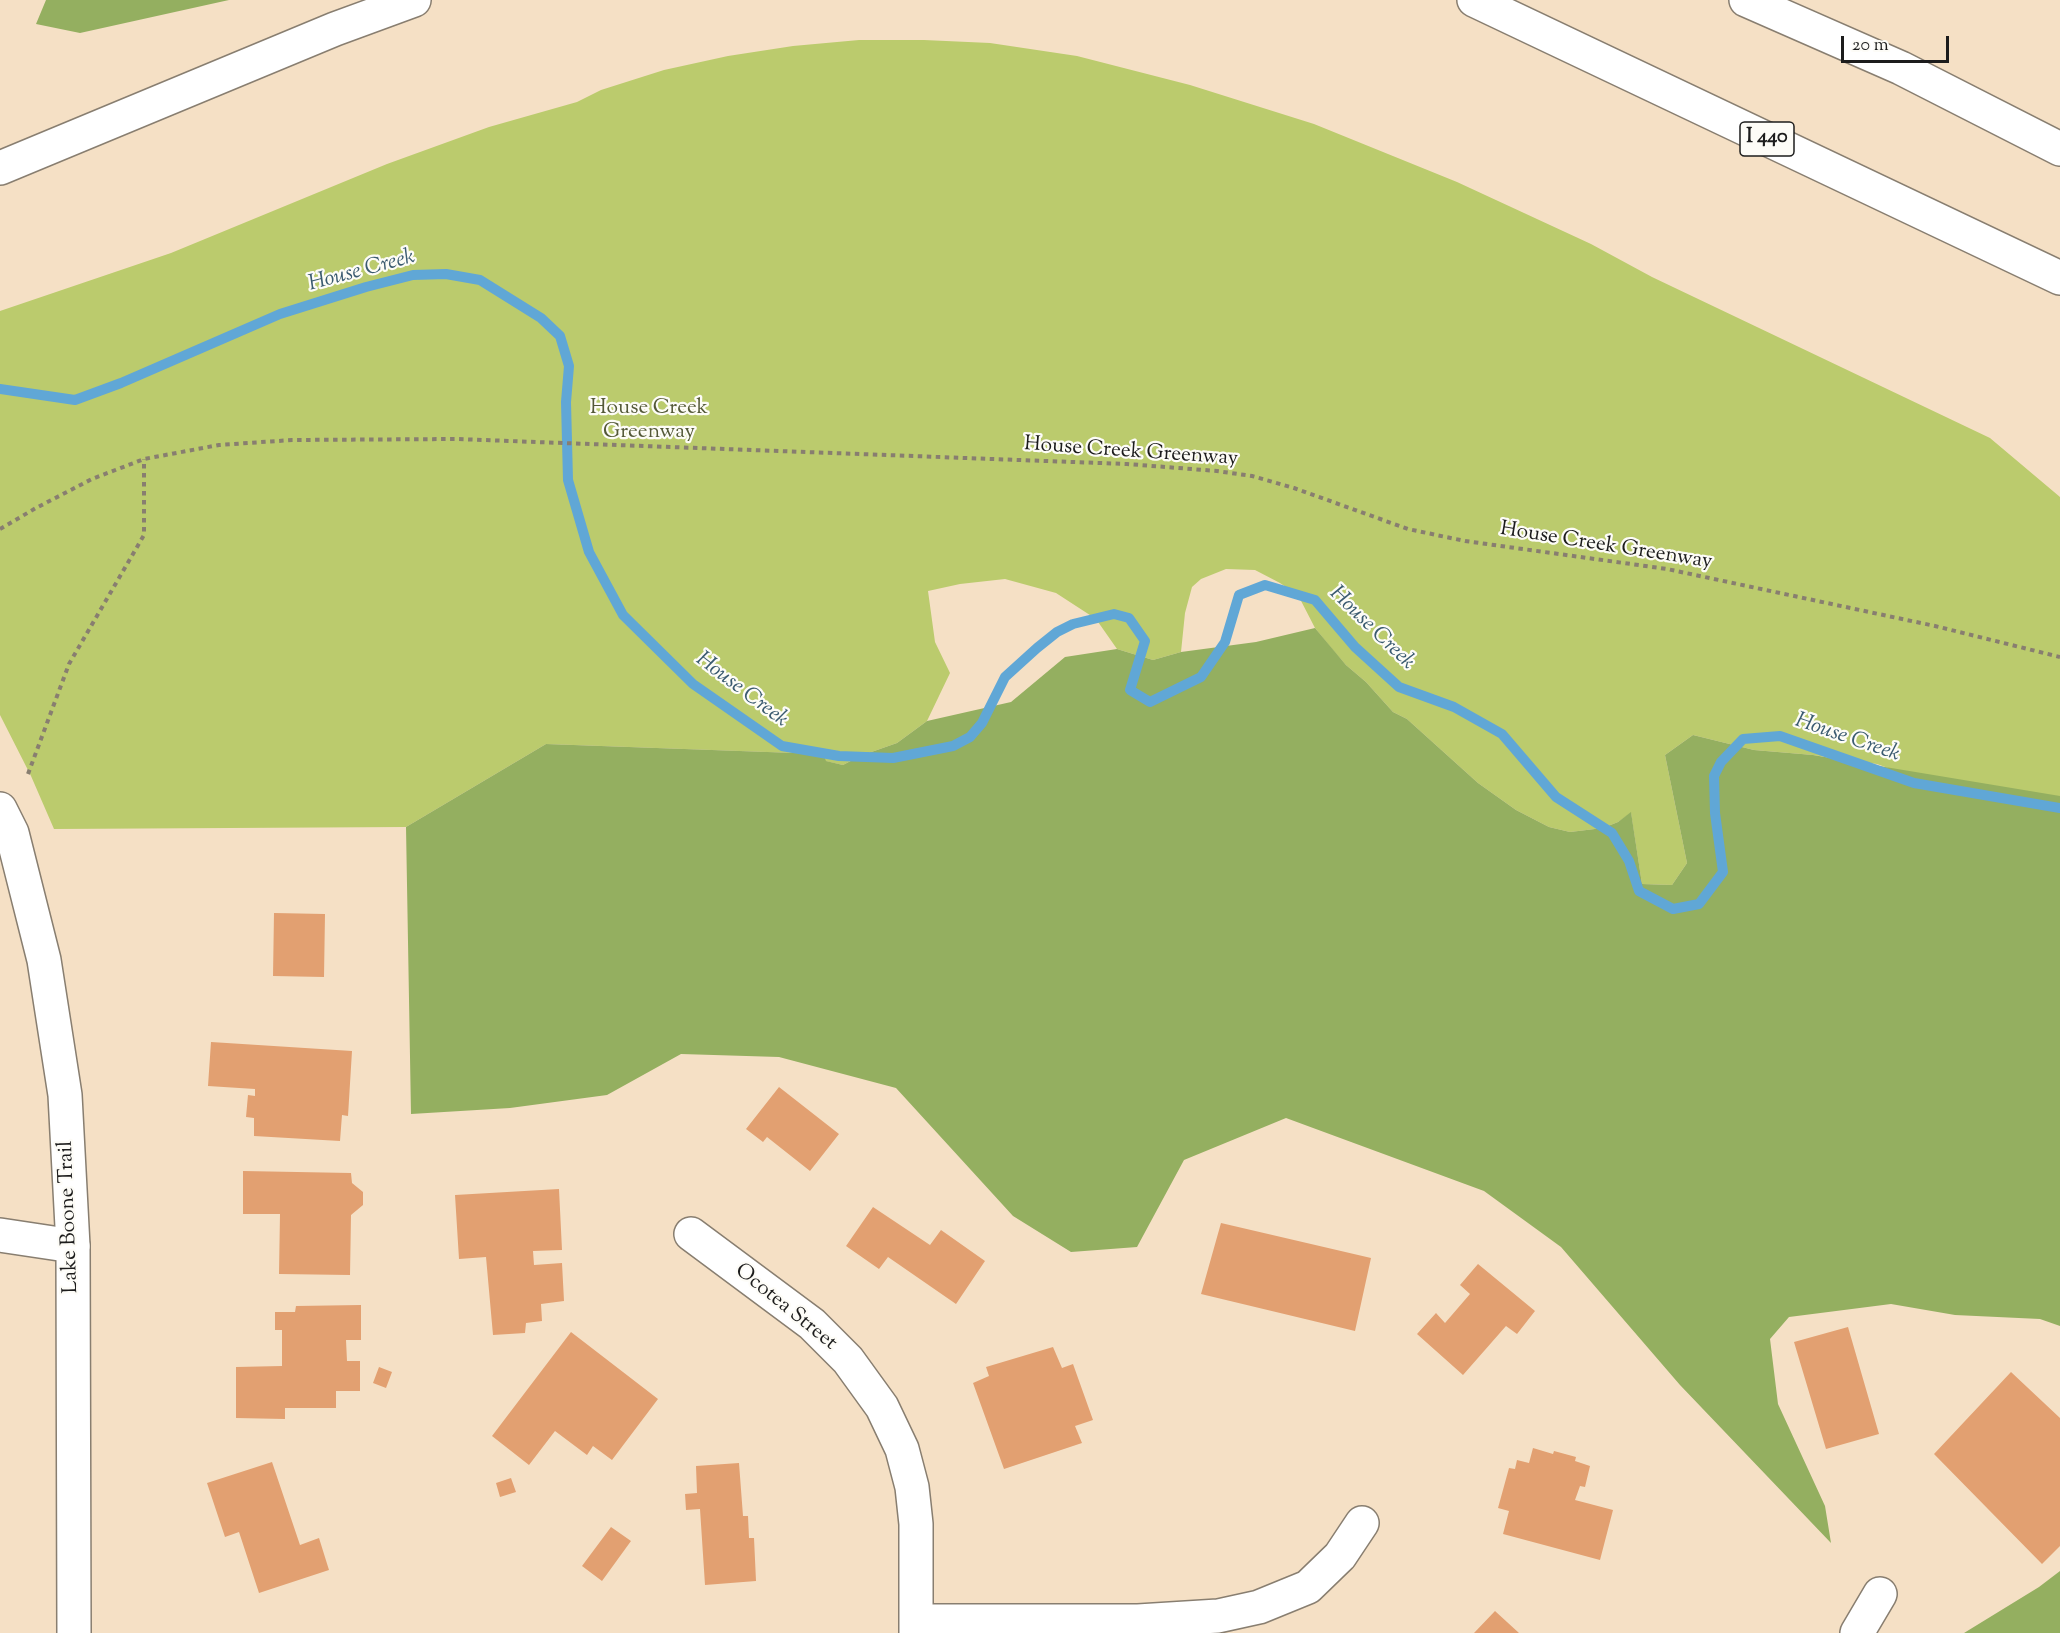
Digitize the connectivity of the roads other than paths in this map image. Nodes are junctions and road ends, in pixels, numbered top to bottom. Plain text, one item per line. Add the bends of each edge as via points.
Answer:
1 (414, 0) edge
2 (1474, 0) edge
3 (1746, 0) edge
4 (2060, 149) edge
5 (0, 168) edge
6 (2060, 278) edge
7 (0, 809) edge
8 (691, 1234) dead end
9 (0, 1235) edge
10 (73, 1246) junction
11 (1362, 1523) dead end
12 (1880, 1594) dead end
13 (916, 1627) edge
14 (74, 1633) edge
15 (1857, 1633) edge

1 - 5 main road
2 - 6 main road, I 440
3 - 4 main road via 1901,68
7 - 10 main road, Lake Boone Trail via 12,834 44,960 65,1095
8 - 13 main road, Ocotea Street via 812,1324 848,1360 882,1407 902,1449 912,1486
9 - 10 main road
10 - 14 main road, Lake Boone Trail
11 - 13 main road via 1340,1556 1308,1587 1259,1607 1218,1616 1138,1621
12 - 15 main road

